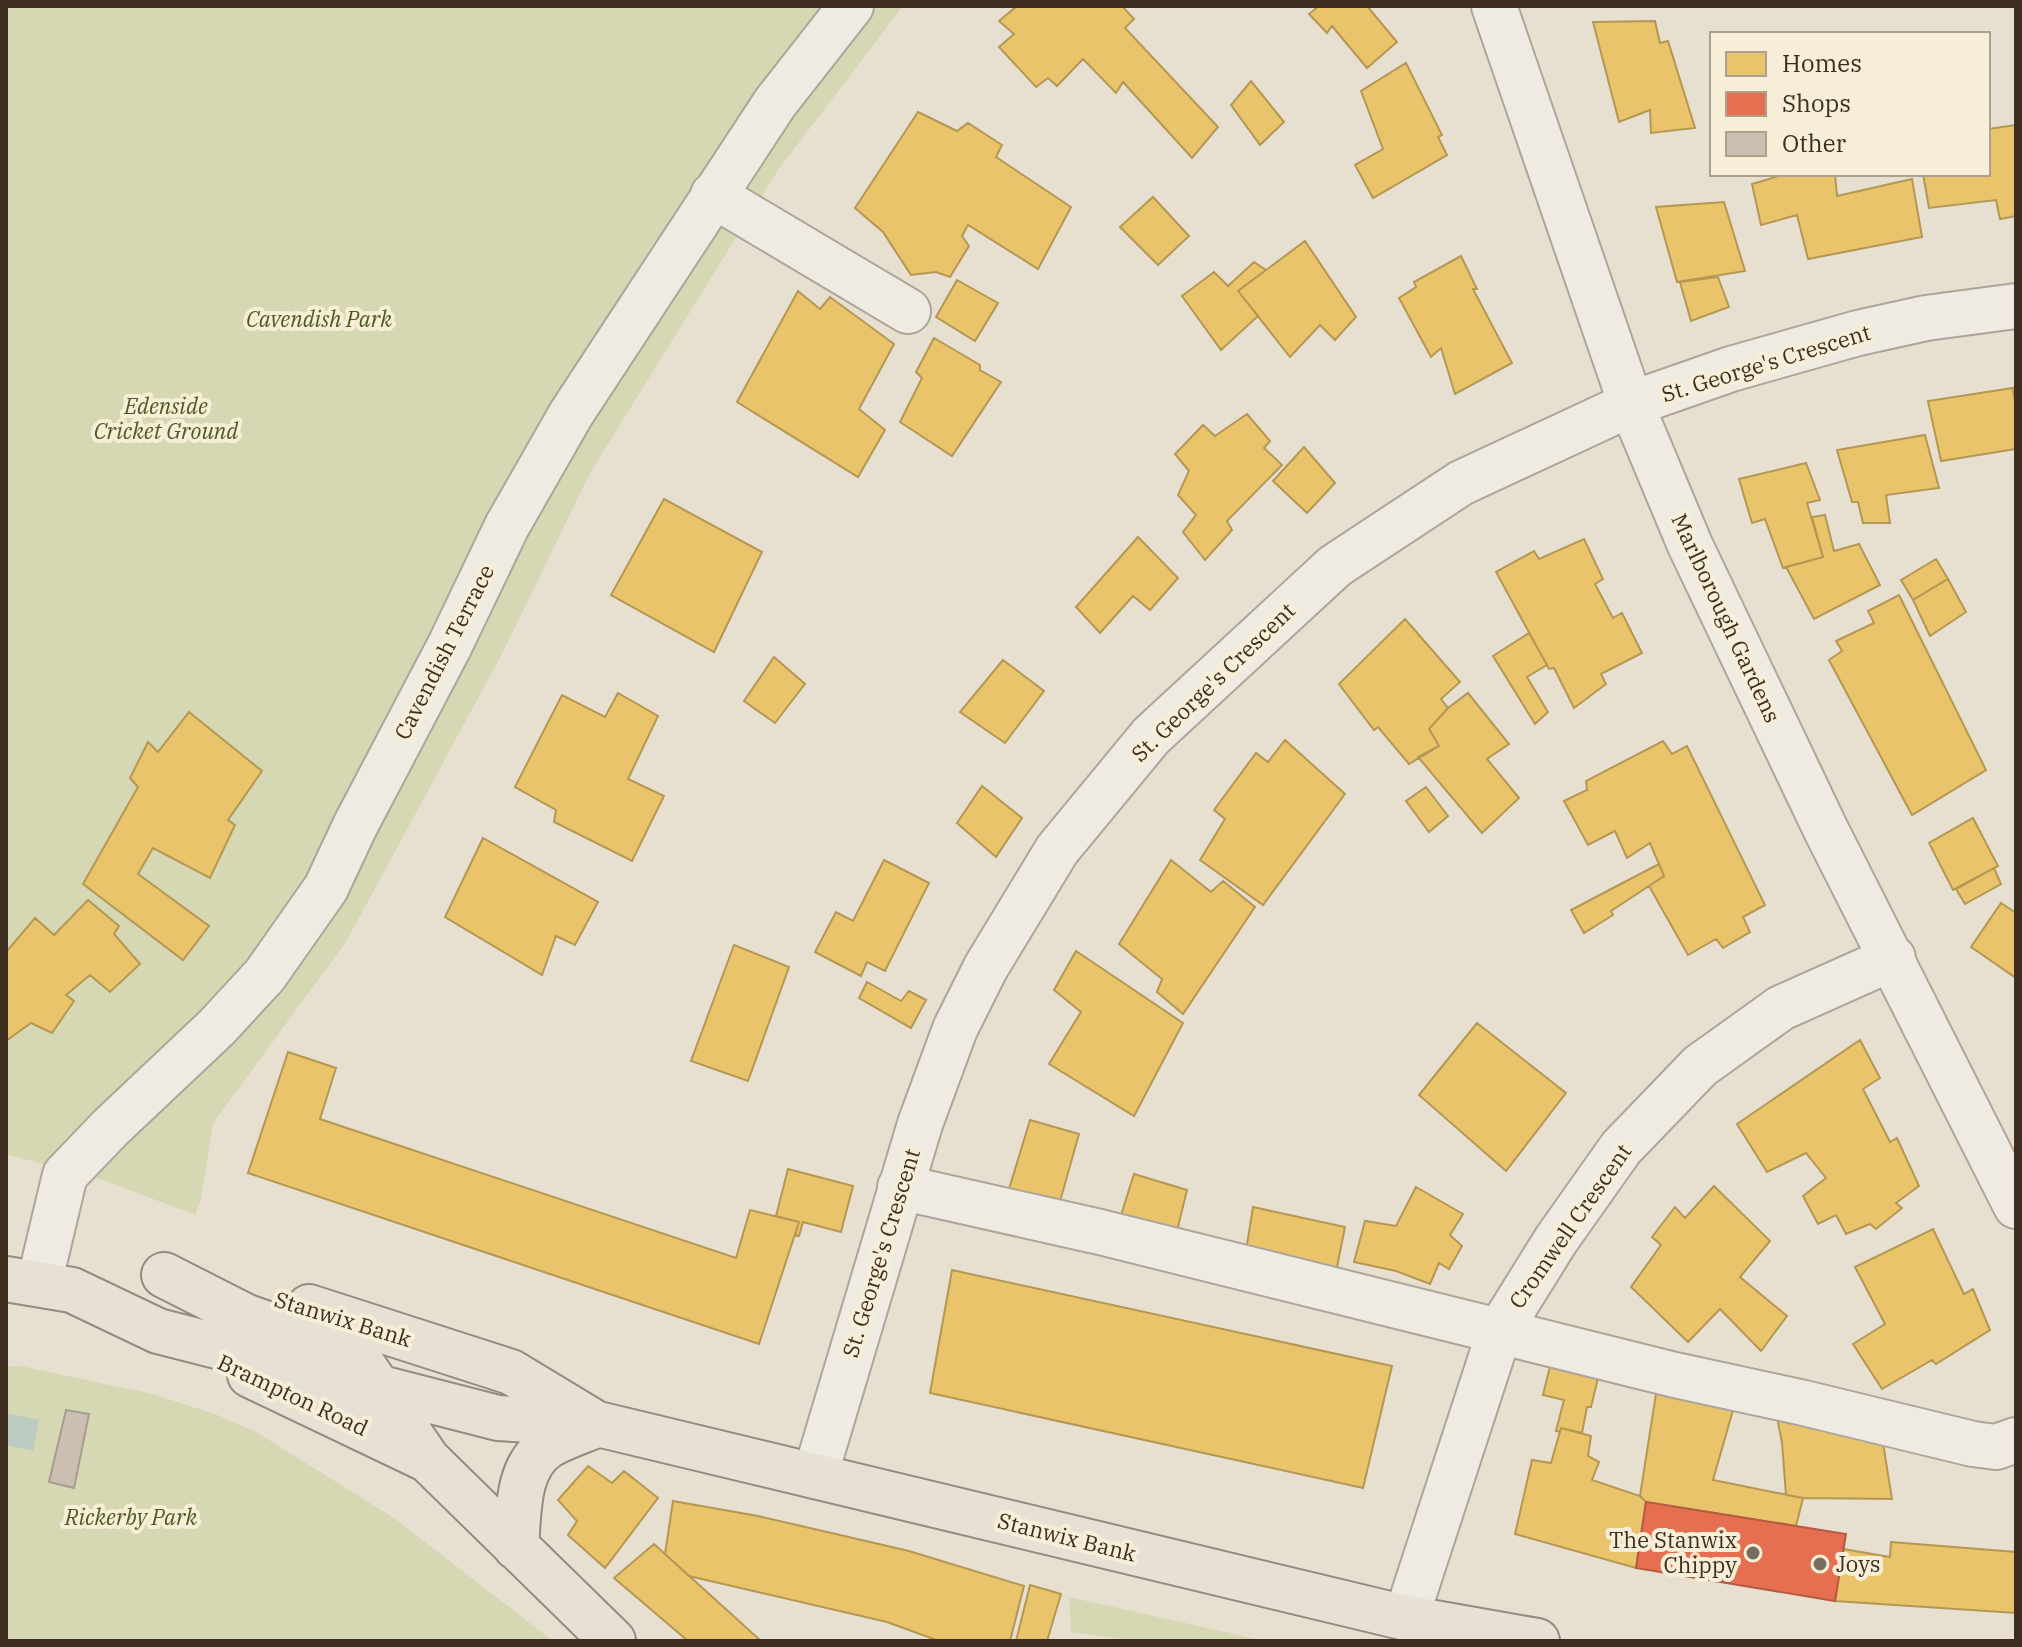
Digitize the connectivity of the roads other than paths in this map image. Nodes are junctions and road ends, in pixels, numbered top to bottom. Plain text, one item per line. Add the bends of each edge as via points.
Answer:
1 (851, 6) edge
2 (1494, 6) edge
3 (713, 195) junction
4 (2016, 306) edge
5 (908, 311) dead end
6 (1631, 404) junction
7 (1893, 958) junction
8 (900, 1187) junction
9 (2014, 1195) edge
10 (164, 1275) junction
11 (39, 1284) edge
12 (1500, 1330) junction
13 (158, 1331) junction
14 (382, 1389) junction
15 (598, 1424) junction
16 (2016, 1440) edge
17 (428, 1460) junction
18 (815, 1476) junction
19 (516, 1547) junction
20 (1406, 1618) junction
21 (613, 1641) edge
22 (1537, 1641) edge

1 - 3 street, Cavendish Terrace via 775,103
2 - 6 street, Marlborough Gardens
3 - 5 street
3 - 11 street, Cavendish Terrace via 571,414 507,526 326,888 265,975 65,1175
4 - 6 street, St. George's Crescent via 1858,333
6 - 7 street, Marlborough Gardens via 1690,545
6 - 8 street, St. George's Crescent via 1461,483 1335,566 1151,736 1057,850 986,967 955,1029
7 - 9 street, Marlborough Gardens
7 - 12 street, Cromwell Crescent via 1781,1008 1700,1066 1621,1148
8 - 12 street
8 - 18 street, St. George's Crescent
10 - 11 main road, Stanwix Bank
10 - 14 main road, Brampton Road via 247,1317 356,1355
10 - 15 main road, Stanwix Bank via 278,1298 511,1372
11 - 13 main road, Stanwix Bank
12 - 16 street via 1973,1444 1996,1447
12 - 20 street, Cromwell Crescent
13 - 14 main road, Stanwix Bank
13 - 17 main road, Brampton Road
14 - 15 main road, Stanwix Bank via 498,1418
14 - 17 main road, Brampton Road
15 - 18 main road, Stanwix Bank
15 - 19 main road via 547,1447 530,1463
17 - 19 main road, Brampton Road
18 - 20 main road, Stanwix Bank
19 - 21 main road, Brampton Road
20 - 22 main road, Stanwix Bank

